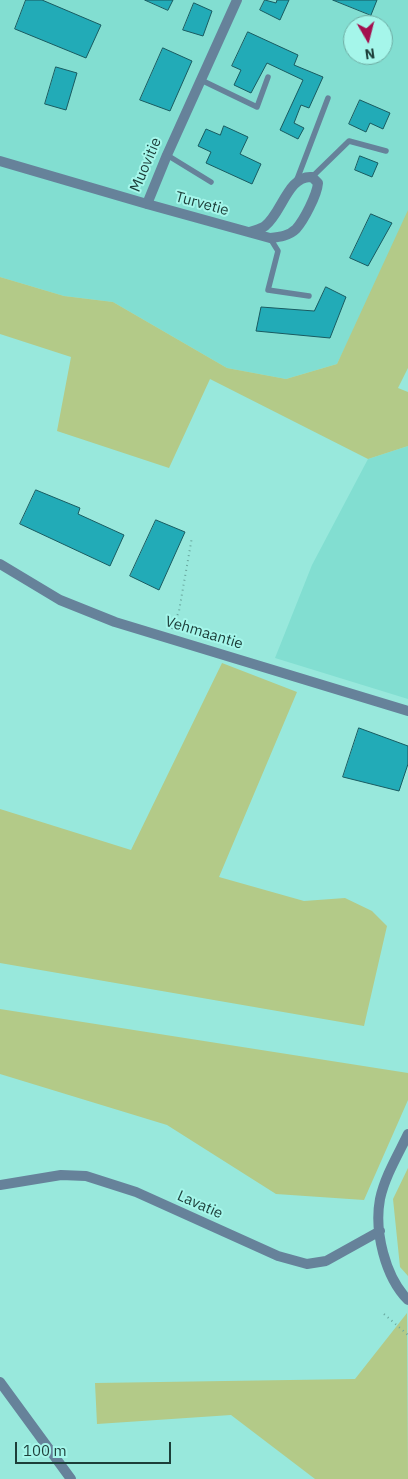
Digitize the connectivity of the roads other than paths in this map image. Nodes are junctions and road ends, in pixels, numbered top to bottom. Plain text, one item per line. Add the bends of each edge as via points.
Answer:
1 (237, 0) edge
2 (268, 77) dead end
3 (201, 80) junction
4 (328, 98) dead end
5 (386, 151) dead end
6 (167, 155) junction
7 (0, 161) edge
8 (312, 177) junction
9 (211, 182) dead end
10 (296, 182) junction
11 (147, 204) junction
12 (250, 232) junction
13 (270, 238) junction
14 (309, 296) dead end
15 (0, 564) edge
16 (408, 711) edge
17 (408, 1134) edge
18 (0, 1185) edge
19 (380, 1231) junction
20 (408, 1300) edge
21 (0, 1382) edge
22 (71, 1479) edge

1 - 3 street, Muovitie
2 - 3 lane via 257,107
3 - 6 street, Muovitie
4 - 10 lane
5 - 8 lane via 349,141
6 - 9 lane
6 - 11 street, Muovitie
7 - 11 street, Muovitie
8 - 10 street
8 - 13 street via 318,183 317,192 295,229 284,236
10 - 12 street via 274,217 264,227
11 - 12 street, Turvetie
12 - 13 street, Turvetie
13 - 14 lane via 278,251 268,290
15 - 16 street, Vehmaantie via 60,600 114,622
17 - 19 street via 388,1173 380,1199
18 - 19 street, Lavatie via 61,1175 86,1176 136,1192 278,1256 307,1264 326,1261
19 - 20 street via 385,1261 396,1288
21 - 22 street

